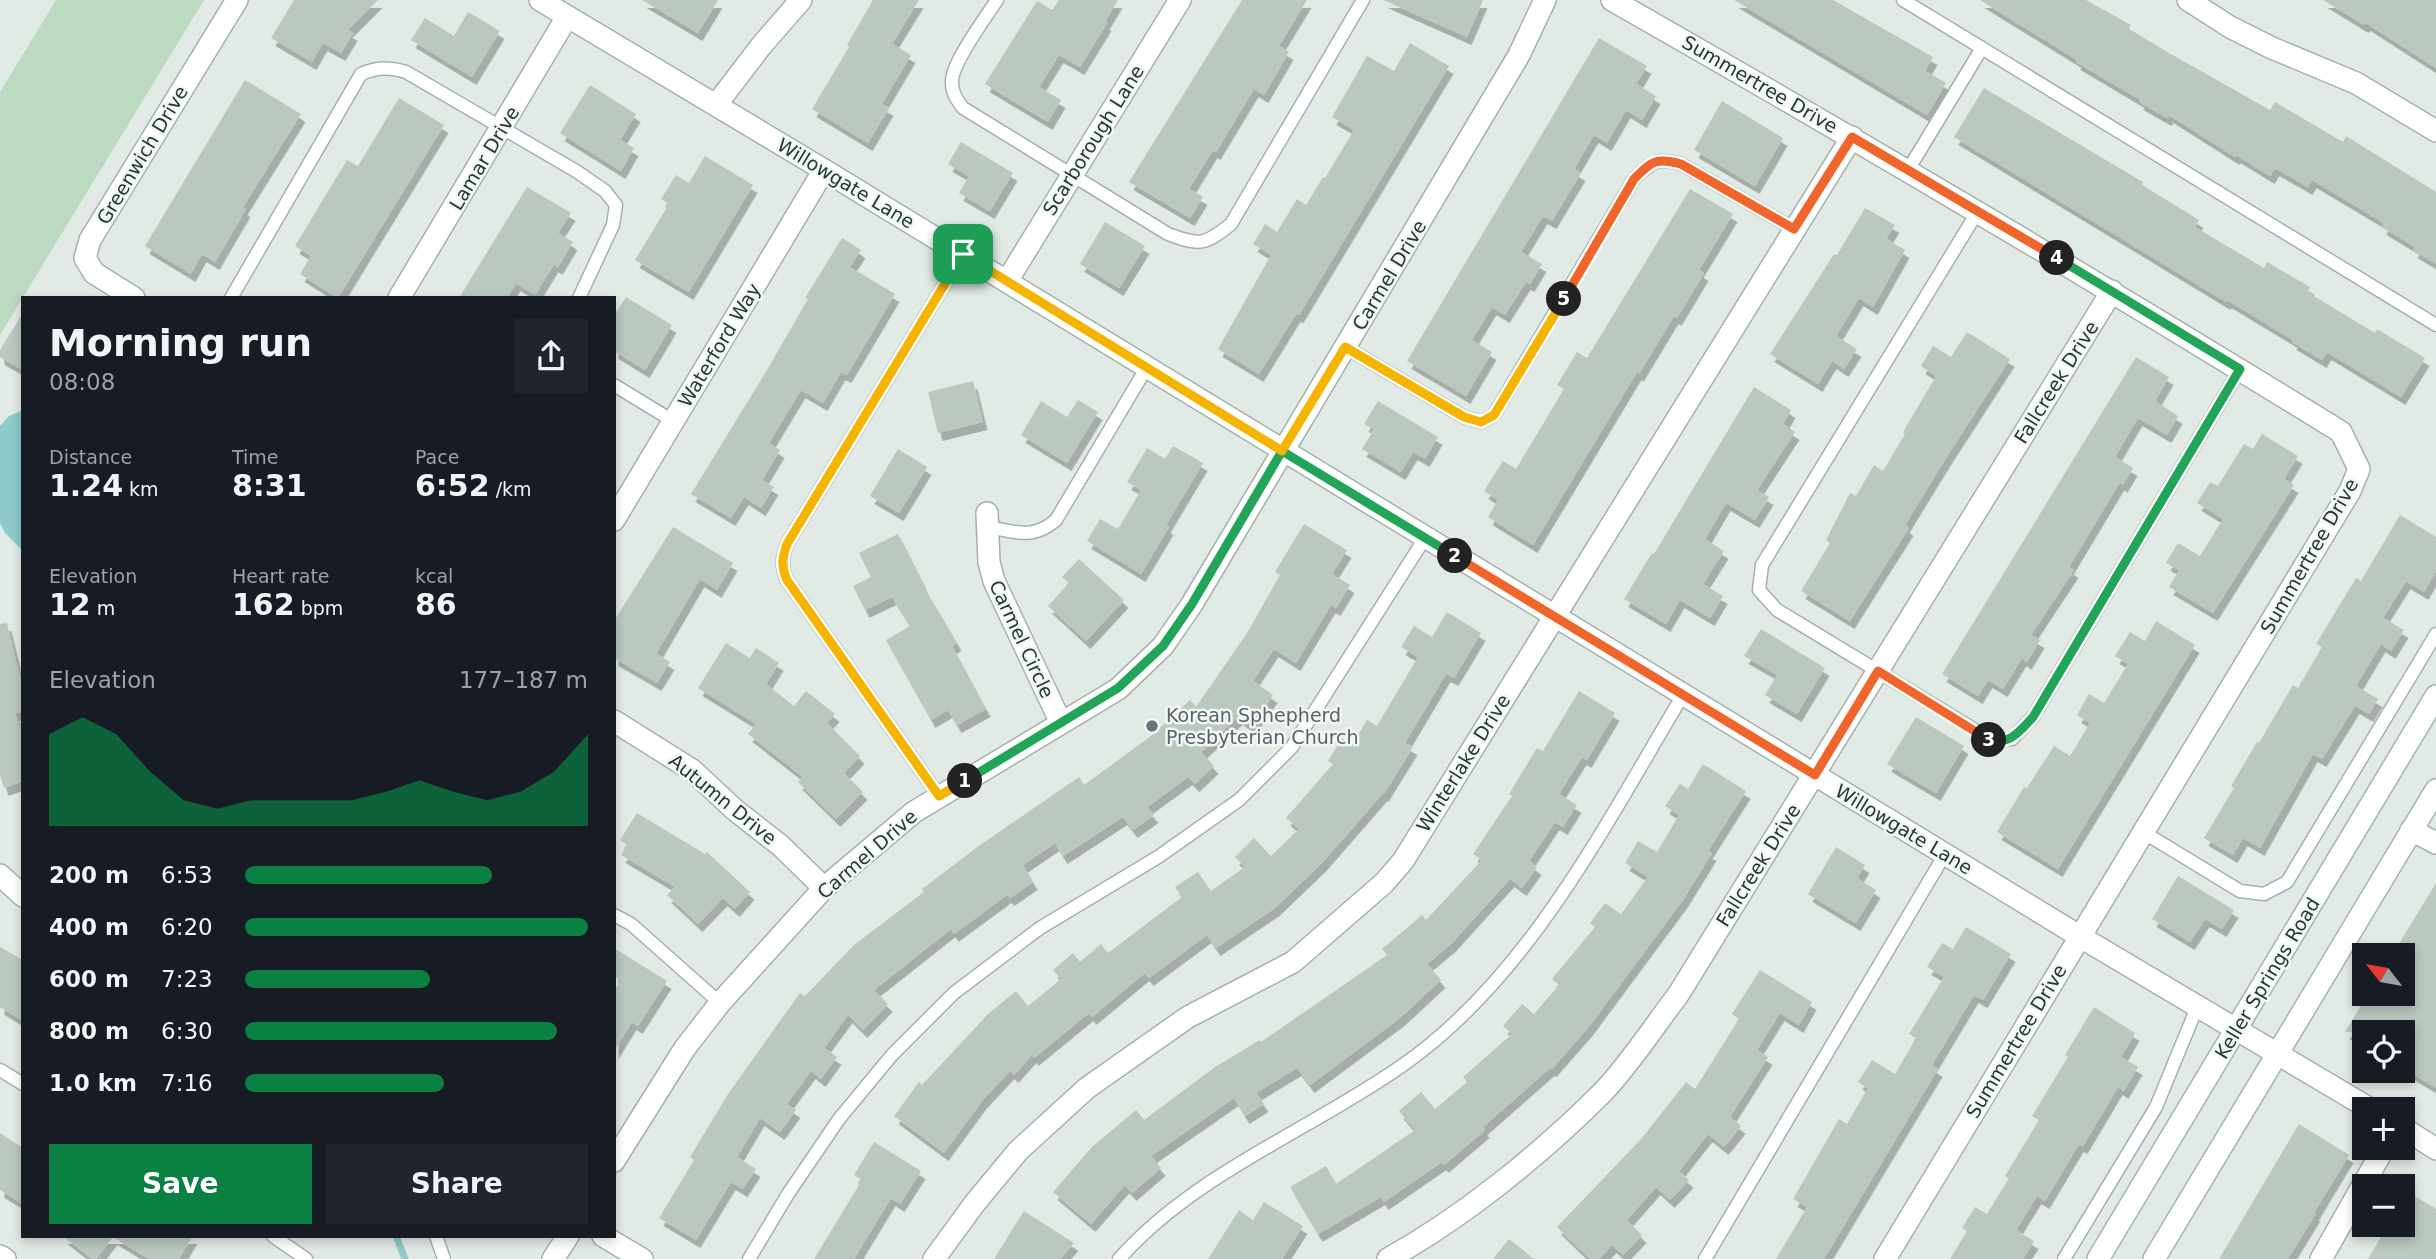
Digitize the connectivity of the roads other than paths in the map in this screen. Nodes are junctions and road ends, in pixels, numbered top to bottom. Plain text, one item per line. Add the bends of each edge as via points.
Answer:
1 (237, 0) edge
2 (540, 0) edge
3 (801, 0) edge
4 (997, 0) edge
5 (1180, 0) edge
6 (1363, 0) edge
7 (1545, 0) edge
8 (1612, 0) edge
9 (1903, 0) edge
10 (2188, 0) edge
11 (567, 17) junction
12 (1982, 48) junction
13 (716, 105) junction
14 (501, 129) junction
15 (2436, 131) edge
16 (1852, 137) junction
17 (824, 170) junction
18 (1908, 170) junction
19 (1072, 174) junction
20 (1978, 211) junction
21 (1794, 229) junction
22 (963, 254) junction
23 (1007, 281) junction
24 (2112, 291) junction
25 (131, 296) edge
26 (232, 296) edge
27 (400, 296) edge
28 (580, 296) edge
29 (2436, 325) edge
30 (1345, 347) junction
31 (1147, 367) junction
32 (2240, 369) junction
33 (616, 386) edge
34 (673, 421) junction
35 (1282, 451) junction
36 (616, 517) edge
37 (987, 520) joint
38 (1425, 538) junction
39 (1554, 616) junction
40 (2436, 634) edge
41 (1878, 671) junction
42 (1683, 695) junction
43 (2436, 696) edge
44 (616, 721) edge
45 (1060, 723) junction
46 (1815, 775) junction
47 (2436, 790) edge
48 (939, 796) junction
49 (2412, 830) junction
50 (2143, 832) junction
51 (2436, 843) edge
52 (1945, 854) junction
53 (0, 875) edge
54 (824, 888) junction
55 (21, 894) edge
56 (616, 916) edge
57 (2079, 936) junction
58 (720, 1003) junction
59 (2198, 1006) junction
60 (2237, 1028) junction
61 (2277, 1053) junction
62 (0, 1070) edge
63 (21, 1083) edge
64 (2352, 1098) edge
65 (2415, 1136) edge
66 (2436, 1149) edge
67 (616, 1158) edge
68 (2377, 1160) edge
69 (276, 1238) edge
70 (437, 1238) edge
71 (567, 1238) edge
72 (606, 1238) edge
73 (0, 1256) edge
74 (1392, 1258) edge
75 (5, 1259) edge
76 (306, 1259) edge
77 (444, 1259) edge
78 (554, 1259) edge
79 (642, 1259) edge
80 (749, 1259) edge
81 (933, 1259) edge
82 (1119, 1259) edge
83 (1705, 1259) edge
84 (1885, 1259) edge
85 (2064, 1259) edge
86 (2098, 1259) edge
87 (2154, 1259) edge
88 (2321, 1259) edge

1 - 25 street, Greenwich Drive via 90,240 85,258 94,273
2 - 11 street, Willowgate Lane
3 - 13 street
4 - 19 lane via 957,64 951,80 954,95 962,108
5 - 19 street, Scarborough Lane
6 - 19 lane via 1231,224 1211,240 1189,242 1168,234
7 - 30 street, Carmel Drive via 1519,55
8 - 16 street, Summertree Drive
9 - 12 lane
10 - 15 street via 2272,48 2356,83
11 - 13 street, Willowgate Lane
11 - 14 street, Lamar Drive
12 - 18 lane
12 - 29 lane
13 - 17 street, Willowgate Lane
14 - 26 lane via 406,72 376,68 361,74
14 - 27 street, Lamar Drive
14 - 28 lane via 576,171 605,191 616,205 613,225
16 - 18 street, Summertree Drive
16 - 21 street, Winterlake Drive
17 - 22 street, Willowgate Lane
17 - 34 street, Waterford Way
18 - 20 street, Summertree Drive
19 - 23 street, Scarborough Lane
20 - 24 street, Summertree Drive
20 - 41 lane via 1762,565 1759,590 1777,610
21 - 30 lane via 1681,164 1663,159 1649,164 1634,179 1494,415 1481,422 1464,417
21 - 39 street, Winterlake Drive
22 - 23 street, Willowgate Lane
22 - 48 lane via 782,556 787,580
23 - 31 street, Willowgate Lane
24 - 32 street, Summertree Drive
24 - 41 street, Fallcreek Drive
30 - 35 street, Carmel Drive
31 - 35 street, Willowgate Lane
31 - 37 lane via 1056,520 1043,531 1023,533
32 - 41 lane via 2033,717 2012,739 1993,741
32 - 50 street, Summertree Drive via 2341,432 2360,469
33 - 34 lane
34 - 36 street, Waterford Way
35 - 38 street, Willowgate Lane
35 - 45 street, Carmel Drive via 1163,646 1118,688
37 - 45 street, Carmel Circle via 994,581
38 - 39 street, Willowgate Lane
38 - 80 lane via 1292,747 1239,800 1040,928 954,993 892,1055 839,1119
39 - 42 street, Willowgate Lane
39 - 81 street, Winterlake Drive via 1403,860 1384,883 1293,962 1188,1017 1087,1088 1018,1151
40 - 50 lane via 2287,882 2264,894 2240,891
41 - 46 street, Fallcreek Drive
42 - 46 street, Willowgate Lane
42 - 82 lane via 1562,895 1468,1010 1404,1064 1192,1195
43 - 60 street, Keller Springs Road
44 - 54 street, Autumn Drive via 692,770
45 - 48 street, Carmel Drive
46 - 52 street, Willowgate Lane
46 - 74 street, Fallcreek Drive via 1678,995 1604,1090 1464,1211
47 - 49 street
48 - 54 street, Carmel Drive
49 - 51 street
49 - 61 street
50 - 57 street, Summertree Drive
52 - 57 street, Willowgate Lane
52 - 83 lane
53 - 55 street
54 - 58 street, Carmel Drive
56 - 58 lane via 631,924
57 - 59 street, Willowgate Lane
57 - 84 street, Summertree Drive
58 - 67 street, Carmel Drive via 685,1048
59 - 60 street, Willowgate Lane
59 - 85 lane via 2156,1107
60 - 61 street, Willowgate Lane
60 - 86 street, Keller Springs Road
61 - 64 street, Willowgate Lane
61 - 87 street
62 - 63 lane
65 - 66 street
68 - 88 street
69 - 76 lane
70 - 77 lane
71 - 78 street
72 - 79 street
73 - 75 street

